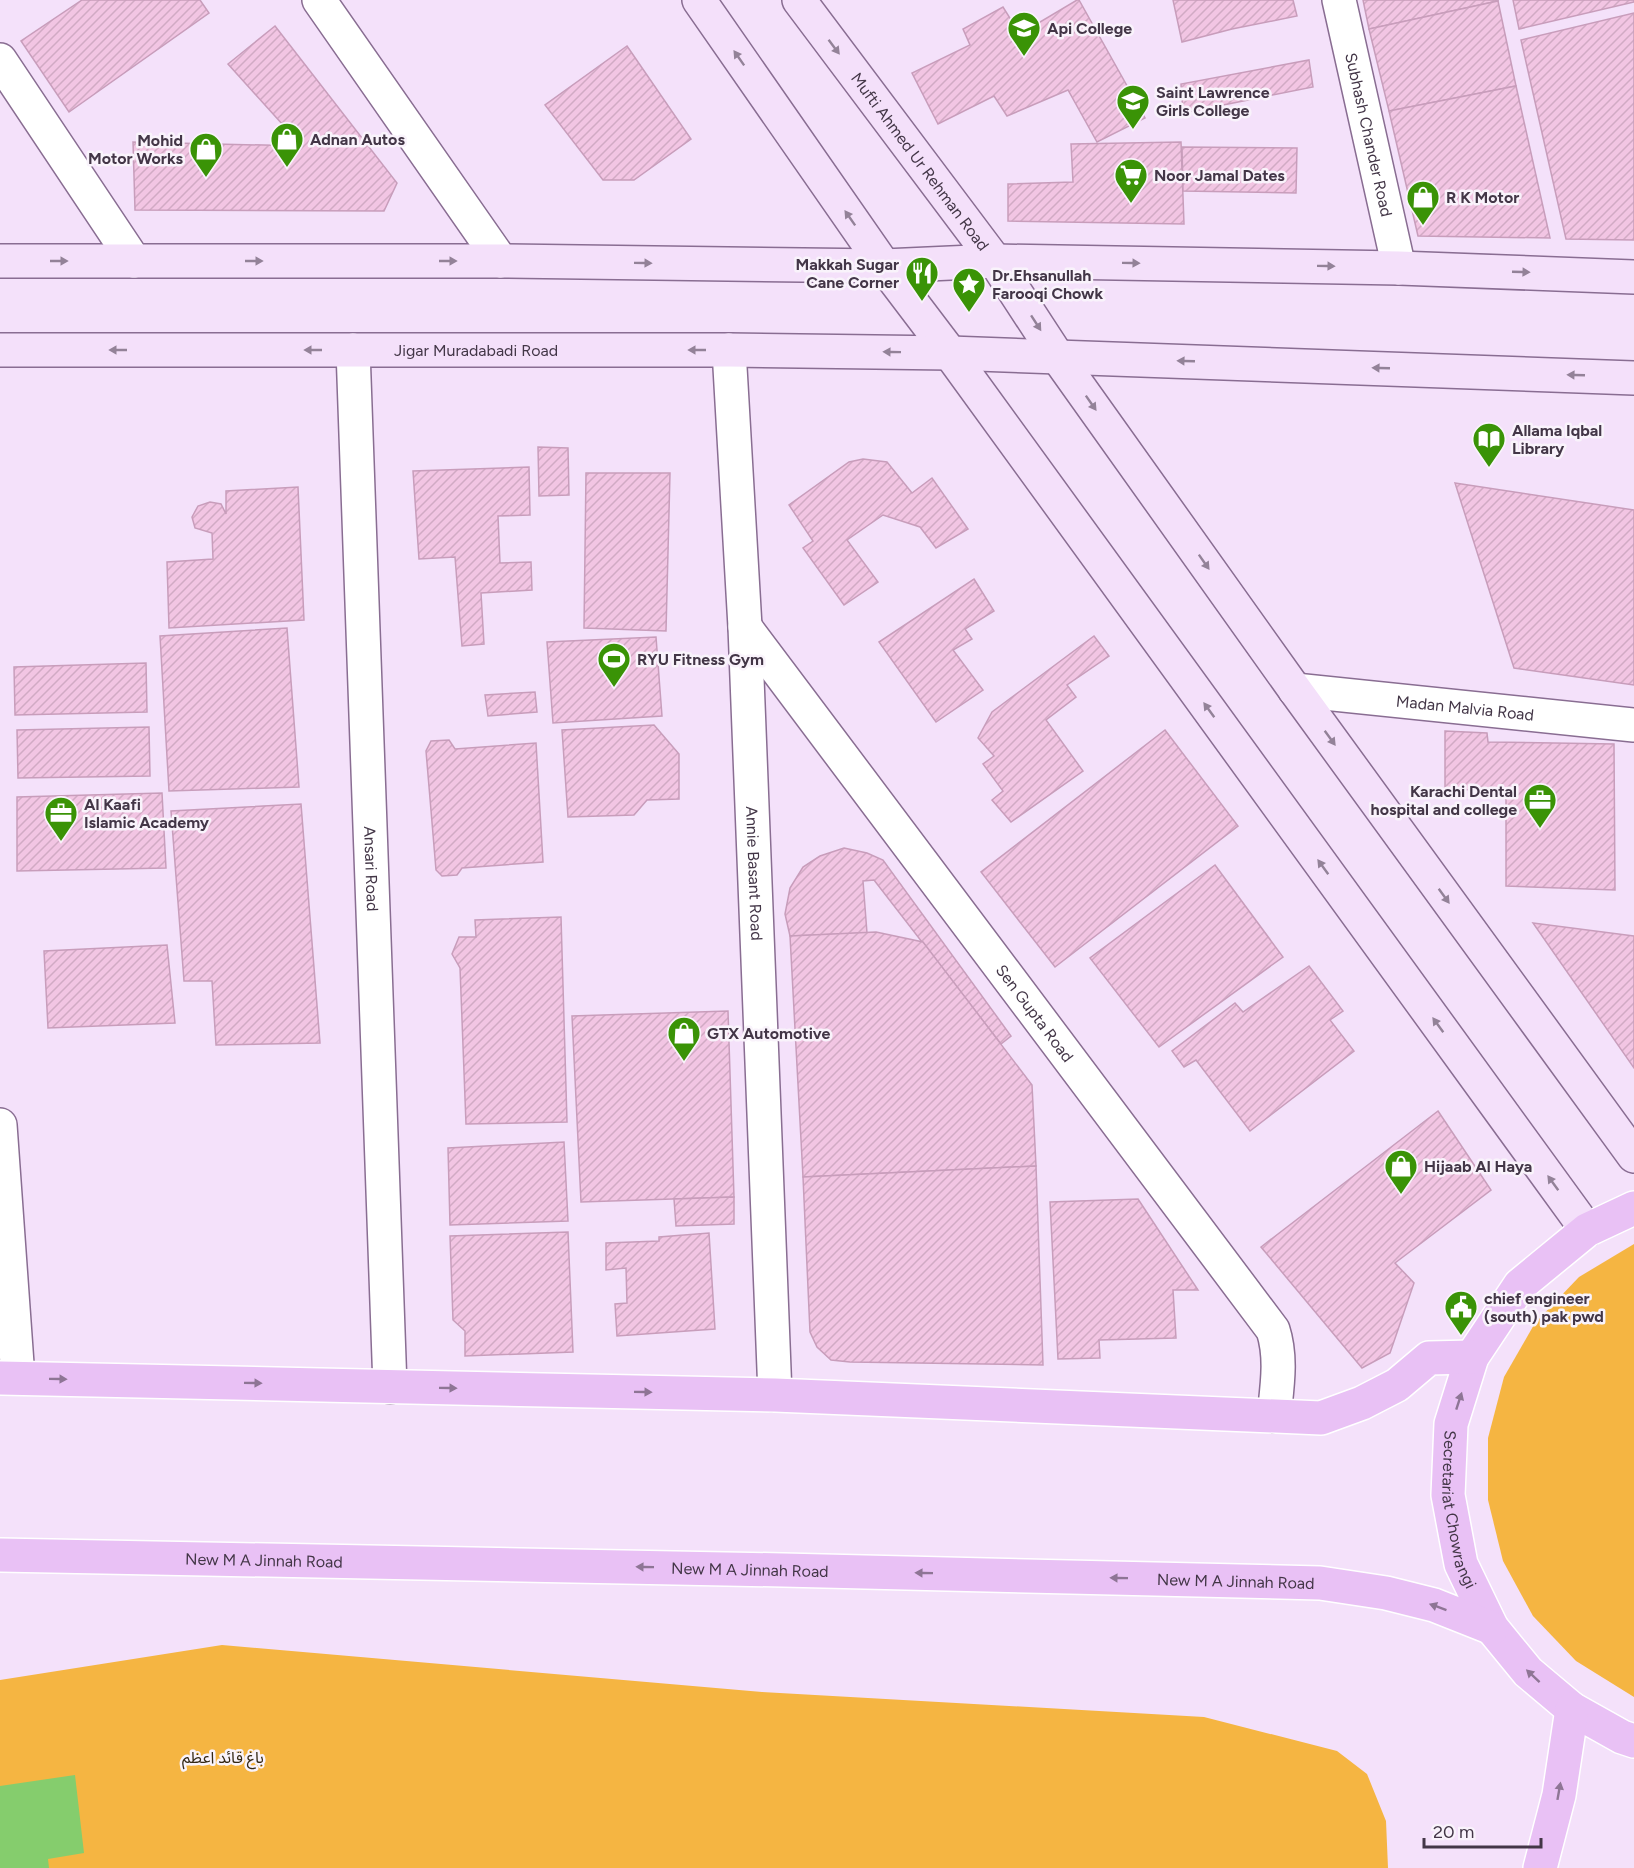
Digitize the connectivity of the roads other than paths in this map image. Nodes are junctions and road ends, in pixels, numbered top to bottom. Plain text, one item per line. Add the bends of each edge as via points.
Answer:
1 (319, 0) edge
2 (699, 0) edge
3 (799, 0) edge
4 (1339, 0) edge
5 (0, 60) edge
6 (0, 261) edge
7 (134, 261) junction
8 (501, 261) junction
9 (995, 261) junction
10 (884, 266) junction
11 (1399, 268) junction
12 (1634, 277) edge
13 (0, 350) edge
14 (353, 350) junction
15 (729, 350) junction
16 (950, 353) junction
17 (1057, 356) junction
18 (1634, 378) edge
19 (745, 627) junction
20 (1295, 690) junction
21 (1634, 725) edge
22 (0, 1125) edge
23 (1634, 1156) edge
24 (1634, 1208) edge
25 (1587, 1230) junction
26 (1473, 1357) junction
27 (9, 1378) edge
28 (390, 1387) junction
29 (776, 1395) junction
30 (1274, 1416) junction
31 (0, 1555) edge
32 (1492, 1629) junction
33 (1572, 1709) junction
34 (1634, 1741) edge
35 (1540, 1868) edge

1 - 8 street
10 -> 2 street
3 -> 9 street, Mufti Ahmed Ur Rehman Road
4 - 11 street, Subhash Chander Road
5 - 7 street
6 -> 7 street
7 -> 8 street
8 -> 10 street
9 - 10 street
9 -> 11 street
9 -> 17 street, Mufti Ahmed Ur Rehman Road
10 - 16 street
11 -> 12 street
14 -> 13 street, Jigar Muradabadi Road
15 -> 14 street, Jigar Muradabadi Road
14 - 28 street, Ansari Road
16 -> 15 street, Jigar Muradabadi Road
15 - 19 street, Annie Basant Road
16 - 17 street, Jigar Muradabadi Road
25 -> 16 street
18 -> 17 street, Jigar Muradabadi Road
17 -> 20 street, Mufti Ahmed Ur Rehman Road
19 - 29 street, Annie Basant Road
19 - 30 street, Sen Gupta Road via 1273,1330 1278,1346
20 - 21 street, Madan Malvia Road
20 -> 23 street, Mufti Ahmed Ur Rehman Road
22 - 27 street
24 - 25 main road, Secretariat Chowrangi
25 - 26 main road, Secretariat Chowrangi via 1520,1285
26 - 30 main road via 1430,1358 1397,1385 1321,1418
32 -> 26 main road, Secretariat Chowrangi via 1461,1564 1448,1495 1451,1424
27 -> 28 main road
28 -> 29 main road
29 - 30 main road
32 -> 31 main road, New M A Jinnah Road via 1434,1605 1320,1583
33 -> 32 main road, Secretariat Chowrangi via 1528,1672
33 - 34 main road, Secretariat Chowrangi
35 -> 33 main road via 1559,1795

